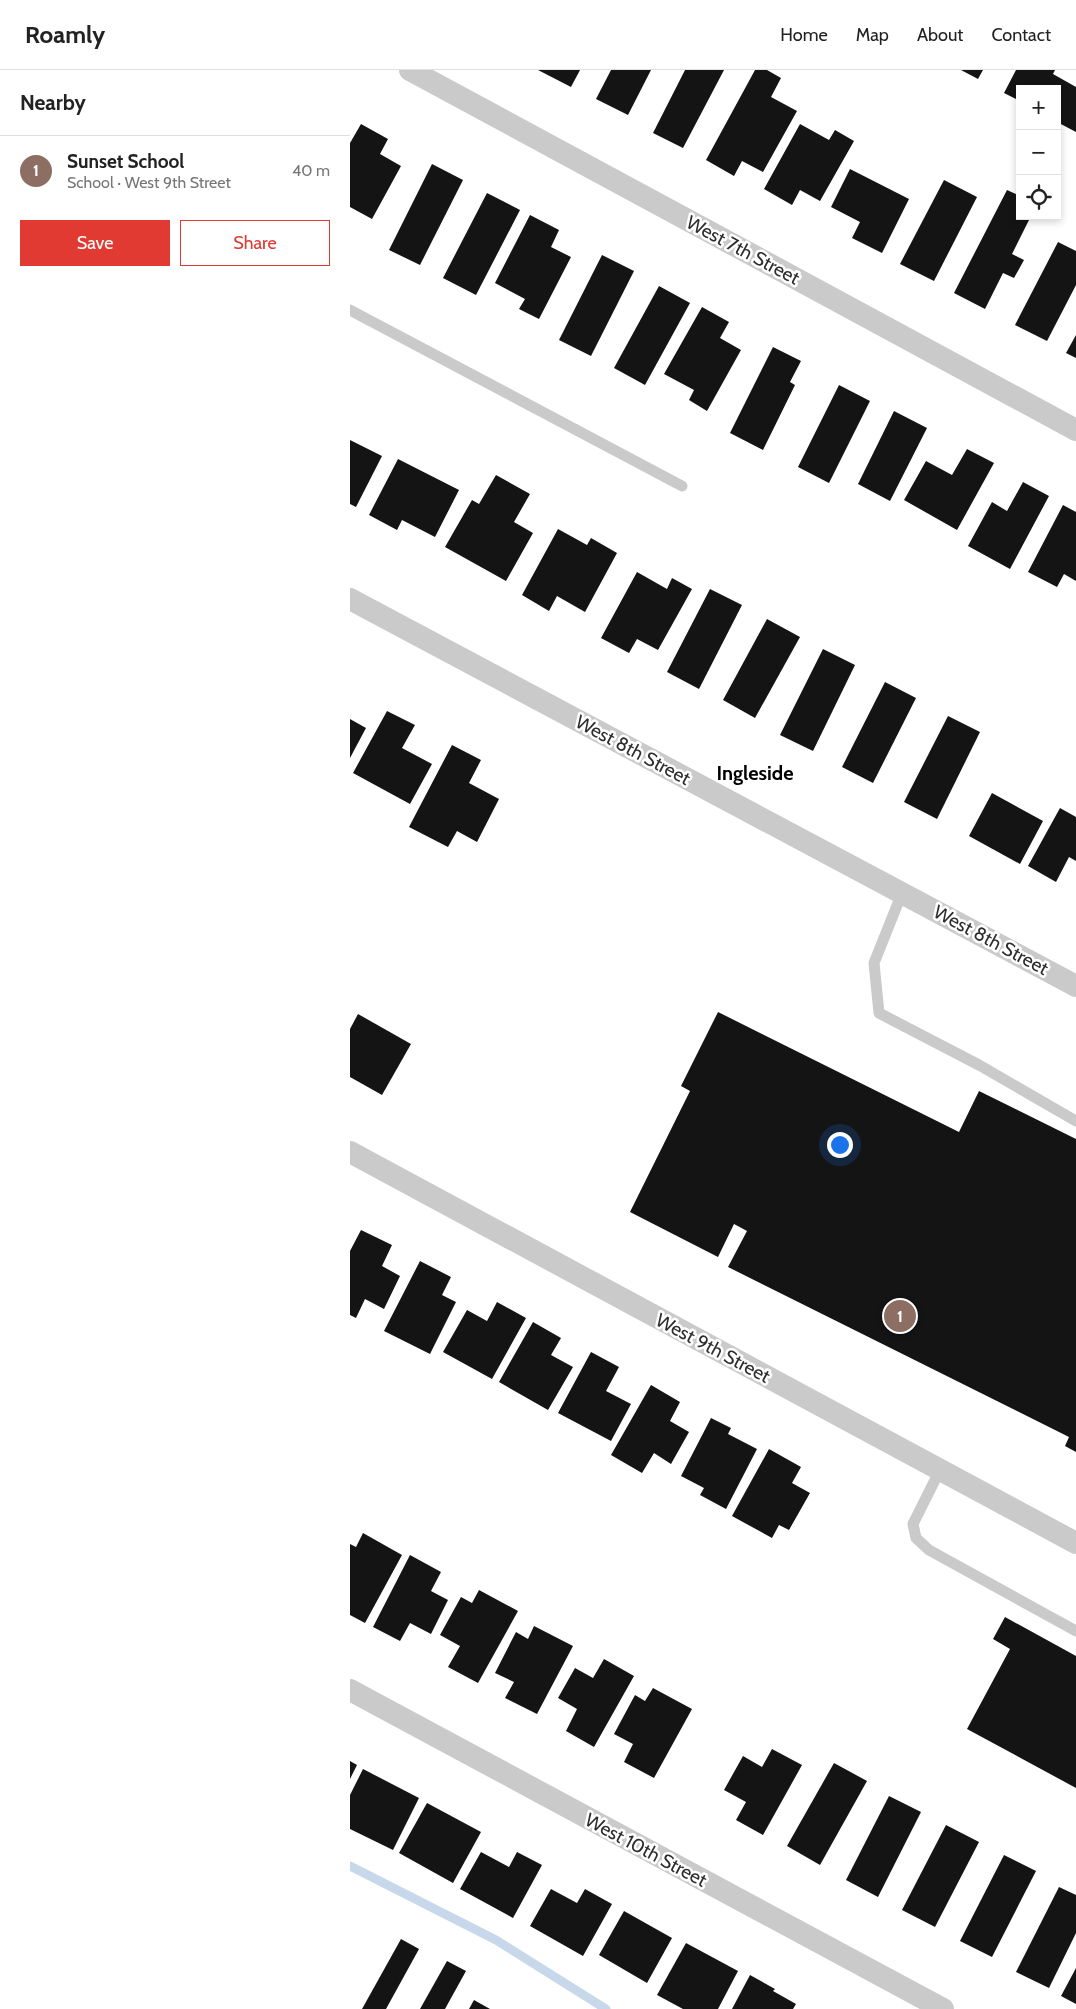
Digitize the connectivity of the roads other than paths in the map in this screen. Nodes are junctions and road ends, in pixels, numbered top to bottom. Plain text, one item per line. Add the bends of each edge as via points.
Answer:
1 (410, 70) edge
2 (350, 310) edge
3 (1076, 430) edge
4 (682, 486) dead end
5 (350, 599) edge
6 (902, 893) junction
7 (1076, 986) edge
8 (1076, 1121) edge
9 (350, 1152) edge
10 (940, 1470) junction
11 (1076, 1543) edge
12 (1076, 1631) edge
13 (350, 1690) edge
14 (943, 2009) edge

1 - 3 street, West 7th Street
2 - 4 lane
5 - 6 street, West 8th Street
6 - 7 street, West 8th Street
6 - 8 lane via 874,963 879,1013 979,1064
9 - 10 street, West 9th Street
10 - 11 street, West 9th Street
10 - 12 lane via 913,1524 916,1538 929,1550
13 - 14 street, West 10th Street

